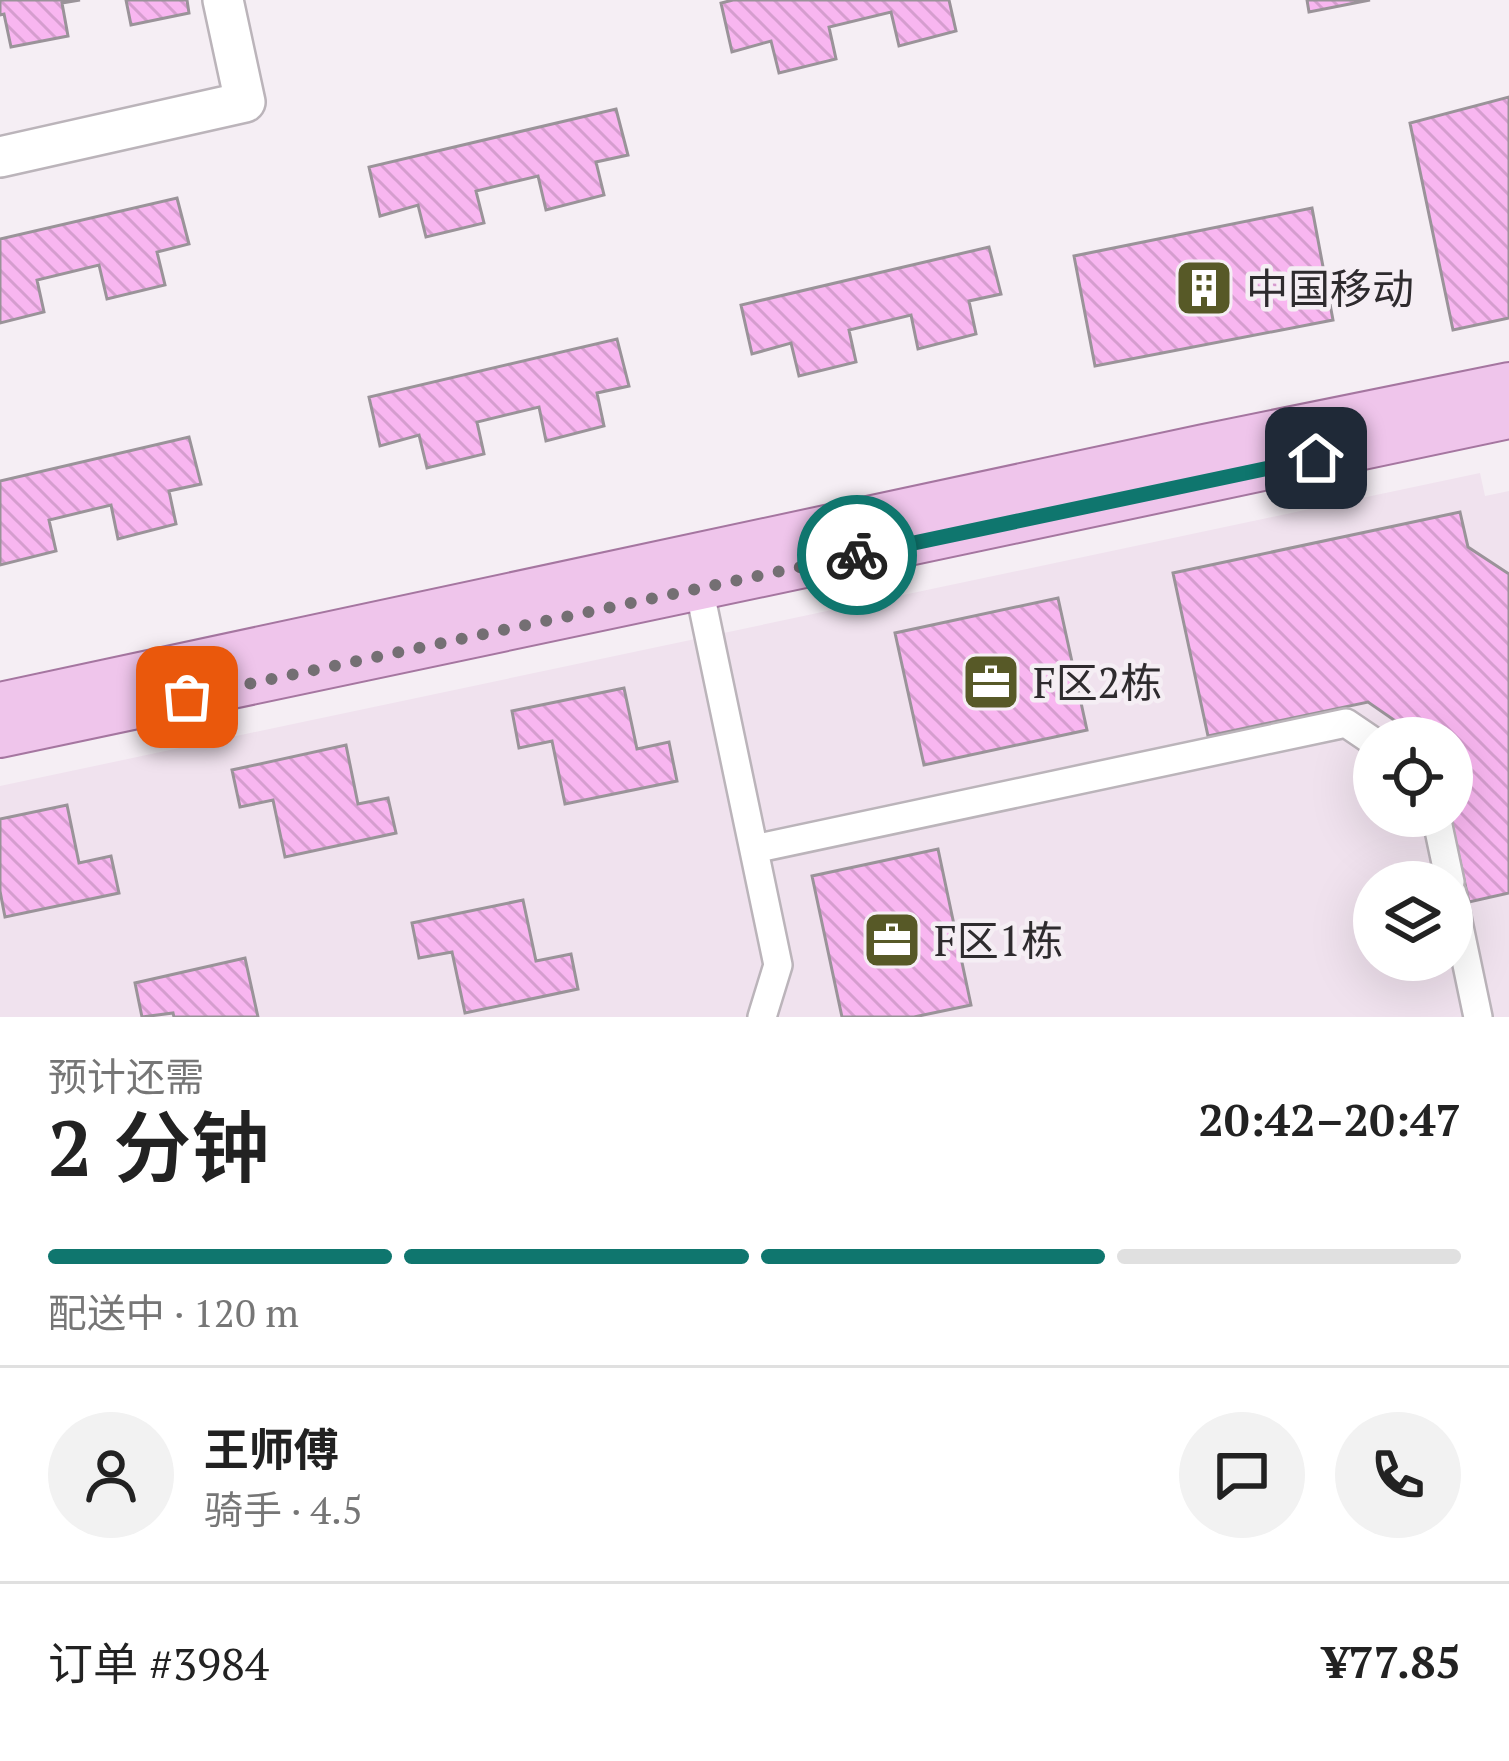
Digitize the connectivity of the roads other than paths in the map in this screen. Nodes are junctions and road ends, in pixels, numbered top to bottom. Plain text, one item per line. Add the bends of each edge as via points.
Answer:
1 (223, 0) edge
2 (0, 157) edge
3 (1509, 384) edge
4 (1509, 417) edge
5 (1509, 428) edge
6 (1404, 439) junction
7 (699, 588) junction
8 (0, 704) edge
9 (1353, 728) edge
10 (0, 736) edge
11 (754, 848) junction
12 (1471, 981) edge
13 (762, 1017) edge
14 (1478, 1017) edge

1 - 2 street via 245,102
3 - 8 main road
4 - 6 main road
5 - 6 main road
6 - 7 main road
7 - 10 main road
7 - 11 street
9 - 11 street via 1346,723
11 - 13 street via 778,965
12 - 14 street

